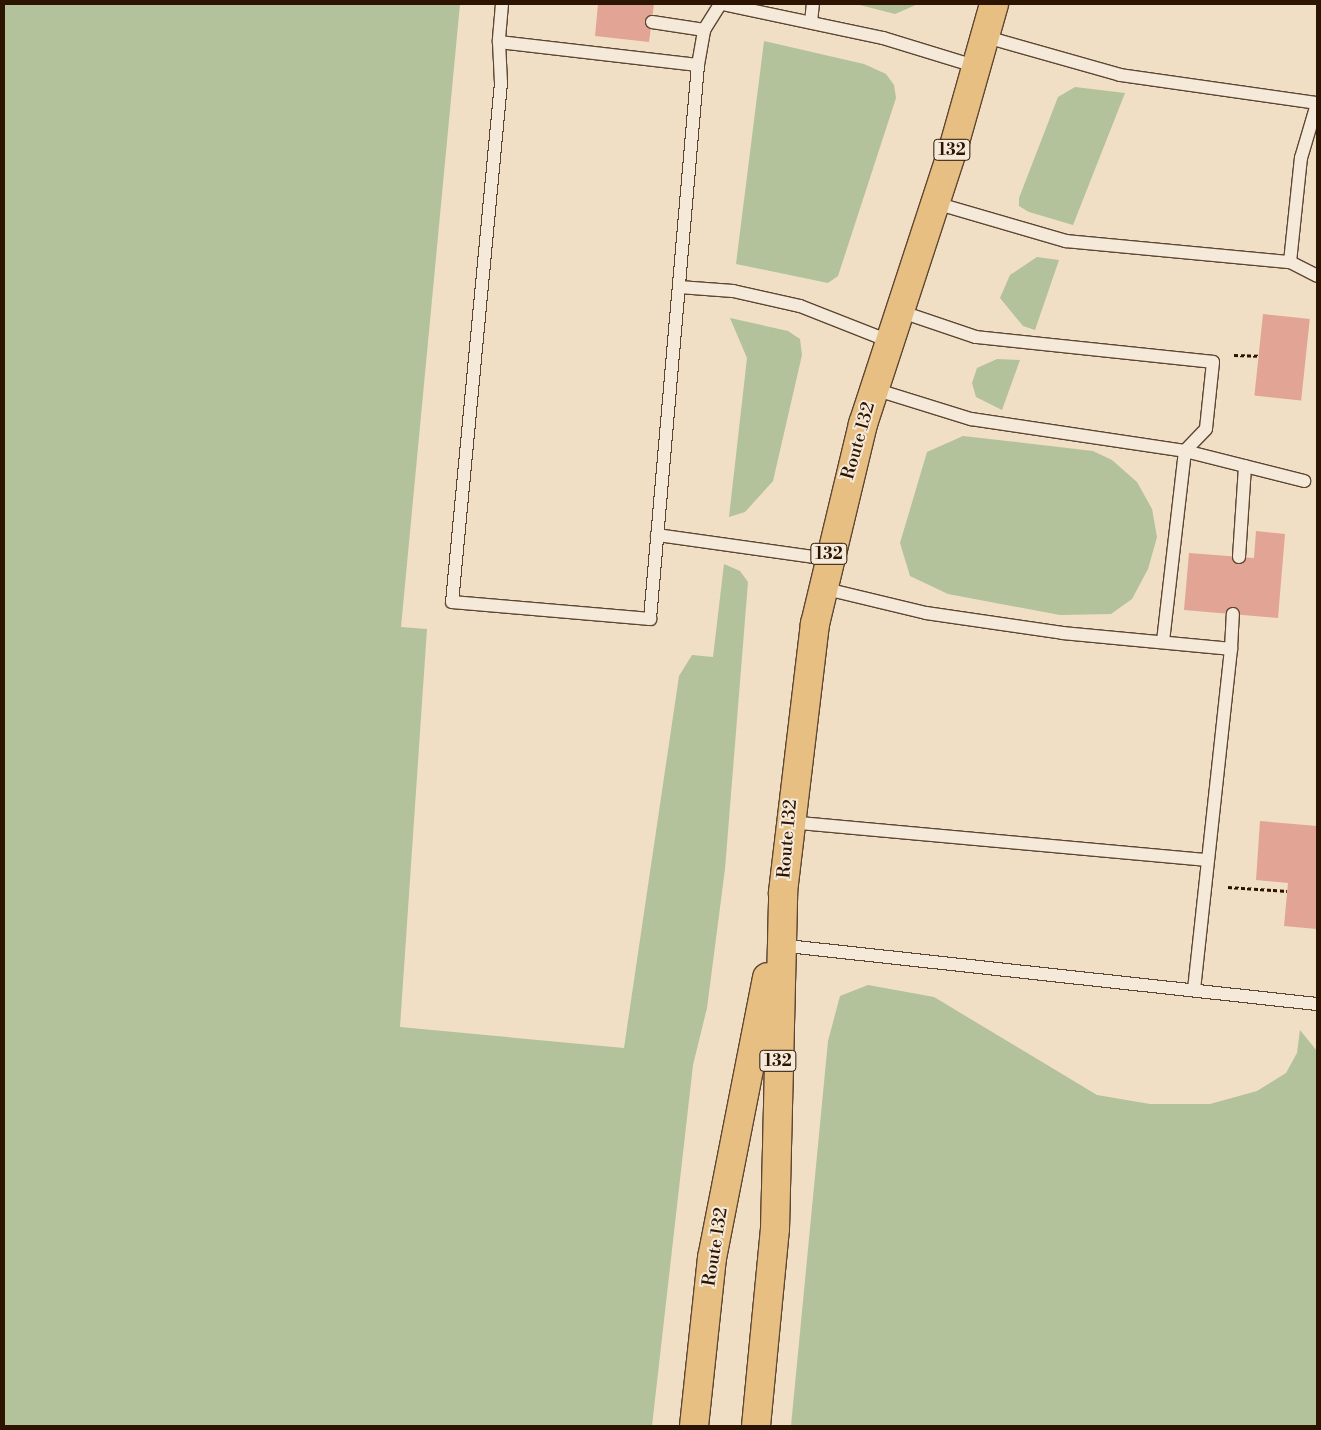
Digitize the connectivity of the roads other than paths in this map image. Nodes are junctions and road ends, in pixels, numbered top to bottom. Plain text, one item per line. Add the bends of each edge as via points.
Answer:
1 (502, 4) edge
2 (721, 4) edge
3 (812, 4) edge
4 (994, 4) edge
5 (652, 22) dead end
6 (811, 22) junction
7 (704, 30) junction
8 (986, 37) junction
9 (498, 42) junction
10 (698, 64) junction
11 (978, 67) junction
12 (1317, 104) edge
13 (1314, 125) edge
14 (935, 204) junction
15 (1290, 262) junction
16 (1317, 276) edge
17 (679, 287) junction
18 (899, 311) junction
19 (889, 341) junction
20 (874, 389) junction
21 (1185, 451) junction
22 (1245, 466) junction
23 (1304, 481) dead end
24 (657, 535) junction
25 (1238, 557) dead end
26 (828, 559) junction
27 (822, 588) junction
28 (1234, 614) dead end
29 (1163, 642) junction
30 (1231, 649) junction
31 (789, 822) junction
32 (1207, 860) junction
33 (777, 944) junction
34 (1194, 989) junction
35 (1317, 1004) edge
36 (694, 1426) edge
37 (756, 1426) edge

1 - 9 lane
2 - 6 lane
2 - 7 lane
3 - 6 lane
4 - 8 highway, Route 132 / 132
5 - 7 lane
6 - 11 lane via 883,38
7 - 10 lane
8 - 11 highway, Route 132 / 132
8 - 12 lane via 1120,75
9 - 10 lane
9 - 24 lane via 501,83 452,602 650,619
10 - 17 lane
11 - 14 highway, Route 132 / 132
12 - 13 lane
13 - 15 lane via 1301,158
14 - 15 lane via 1066,241
14 - 18 highway, Route 132 / 132
15 - 16 lane
17 - 19 lane via 733,292 800,306
17 - 24 lane
18 - 19 highway, Route 132 / 132
18 - 21 lane via 976,337 1213,362 1206,429
19 - 20 highway, Route 132 / 132
20 - 21 lane via 971,419
20 - 26 highway, Route 132 / 132
21 - 22 lane
21 - 29 lane
22 - 23 lane
22 - 25 lane
24 - 26 lane
26 - 27 highway, Route 132 / 132
27 - 29 lane via 926,612
27 - 31 highway, Route 132 / 132
28 - 30 lane
29 - 30 lane
30 - 32 lane
31 - 32 lane
31 - 33 highway, Route 132 / 132
32 - 34 lane
33 - 34 lane
33 - 36 highway, Route 132 / 132 via 712,1258
33 - 37 highway, Route 132 / 132 via 775,1229
34 - 35 lane

